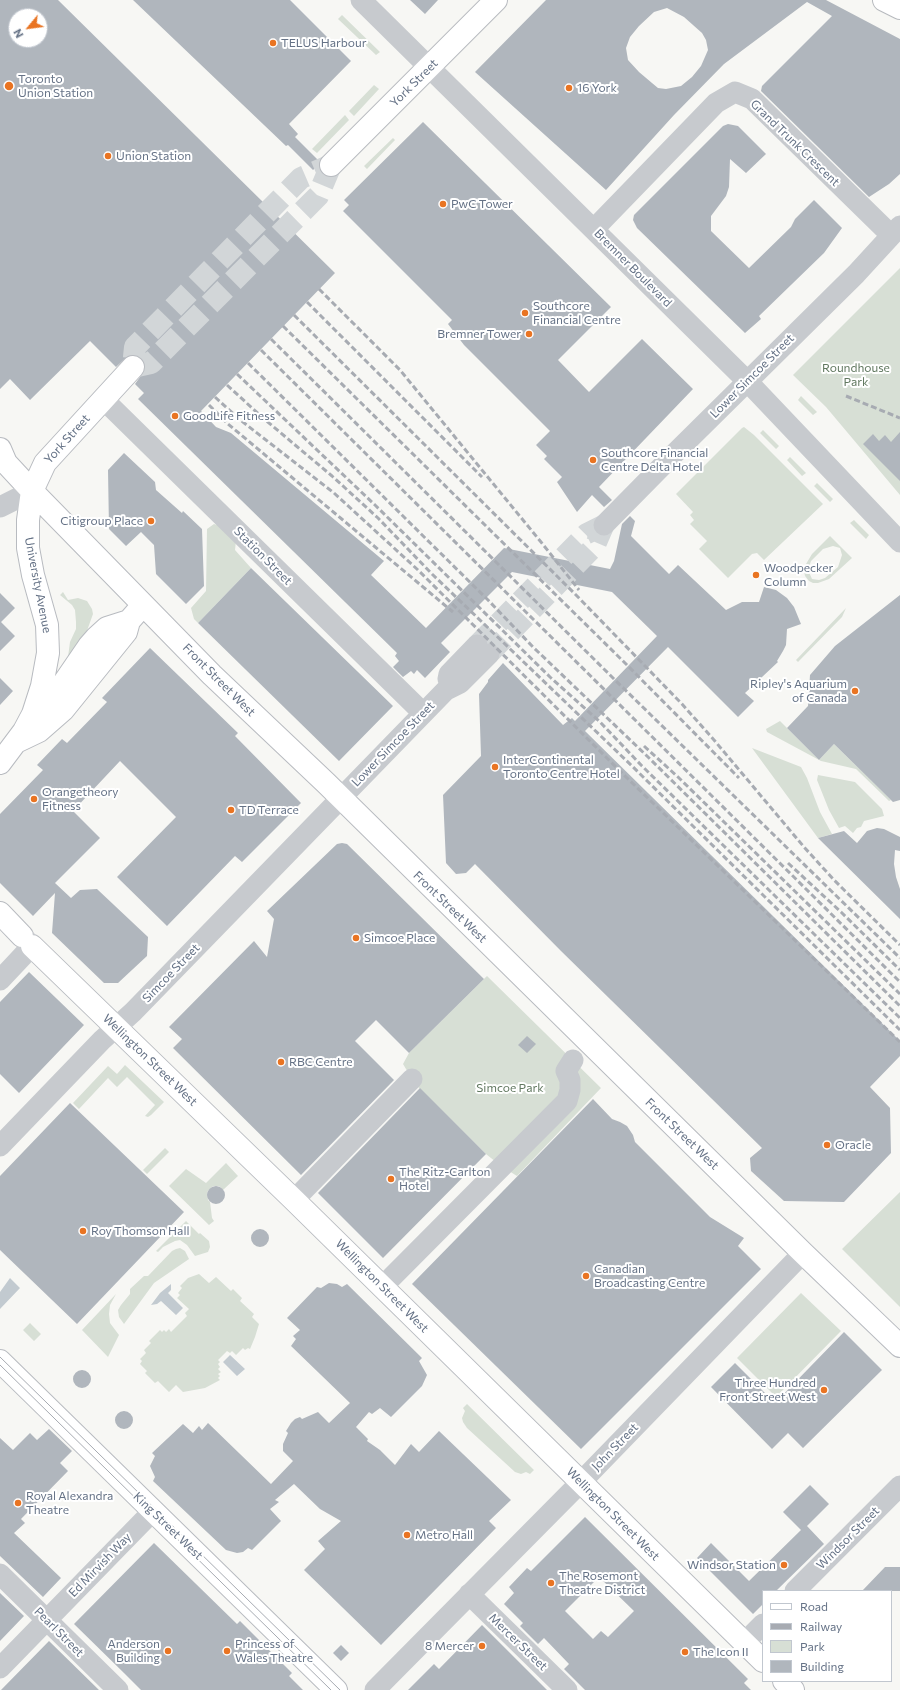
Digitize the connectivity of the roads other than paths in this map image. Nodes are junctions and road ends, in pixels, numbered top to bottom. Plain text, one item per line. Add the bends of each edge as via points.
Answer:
1 (361, 0) edge
2 (496, 0) edge
3 (884, 0) edge
4 (900, 8) edge
5 (429, 68) junction
6 (331, 165) tunnel mouth
7 (594, 230) junction
8 (896, 231) edge
9 (133, 367) dead end
10 (747, 381) junction
11 (103, 399) junction
12 (2, 457) edge
13 (32, 491) junction
14 (0, 507) edge
15 (604, 525) dead end
16 (900, 542) edge
17 (136, 613) junction
18 (483, 649) tunnel mouth
19 (423, 713) junction
20 (33, 714) junction
21 (16, 743) junction
22 (0, 763) edge
23 (340, 798) junction
24 (0, 913) edge
25 (27, 941) junction
26 (0, 980) edge
27 (116, 1027) junction
28 (573, 1060) dead end
29 (412, 1079) dead end
30 (0, 1146) edge
31 (294, 1200) junction
32 (803, 1253) junction
33 (382, 1286) junction
34 (900, 1346) edge
35 (0, 1361) edge
36 (581, 1482) junction
37 (900, 1486) edge
38 (153, 1511) junction
39 (0, 1574) edge
40 (796, 1590) edge
41 (470, 1594) junction
42 (47, 1620) junction
43 (762, 1625) edge
44 (744, 1643) junction
45 (762, 1660) edge
46 (0, 1668) edge
47 (785, 1682) edge
48 (562, 1684) edge
49 (118, 1690) edge
50 (336, 1690) edge
51 (375, 1690) edge
52 (793, 1690) edge

1 - 5 street, Bremner Boulevard
2 - 5 main road, York Street
3 - 4 main road
5 - 6 main road, York Street
5 - 7 street, Bremner Boulevard
7 - 8 street, Grand Trunk Crescent via 716,103 735,92 752,100
7 - 10 street, Bremner Boulevard
8 - 10 street, Lower Simcoe Street
9 - 11 main road, York Street
10 - 15 street, Lower Simcoe Street
10 - 16 street, Bremner Boulevard
11 - 13 main road, York Street via 44,462
11 - 19 street, Station Street
12 - 13 main road, Front Street West
13 - 14 street
13 - 17 main road, Front Street West
13 - 20 main road, University Avenue via 28,548 47,625 48,641 46,669
17 - 20 main road via 107,628 96,638 63,684
17 - 21 main road via 126,632 63,710 39,731
17 - 23 main road, Front Street West via 212,675
18 - 19 street, Lower Simcoe Street via 449,674 446,690
19 - 23 street, Lower Simcoe Street
20 - 21 main road, University Avenue
21 - 22 main road, University Avenue
23 - 27 street, Simcoe Street
23 - 32 main road, Front Street West
24 - 25 main road, Wellington Street West
25 - 26 street
25 - 27 main road, Wellington Street West
27 - 30 street, Simcoe Street
27 - 31 main road, Wellington Street West
28 - 33 street via 566,1071 570,1080 567,1101
29 - 31 street
31 - 33 main road, Wellington Street West
32 - 34 main road, Front Street West
32 - 36 street, John Street
33 - 36 main road, Wellington Street West
35 - 38 main road, King Street West
36 - 41 street, John Street
36 - 44 main road, Wellington Street West
37 - 40 street, Windsor Street
38 - 42 street, Ed Mirvish Way
38 - 50 main road, King Street West
39 - 42 street, Pearl Street
41 - 48 street, Mercer Street
41 - 51 street, John Street
42 - 46 street, Ed Mirvish Way
42 - 49 street, Pearl Street
43 - 44 street
44 - 45 main road, Wellington Street West
47 - 52 main road

